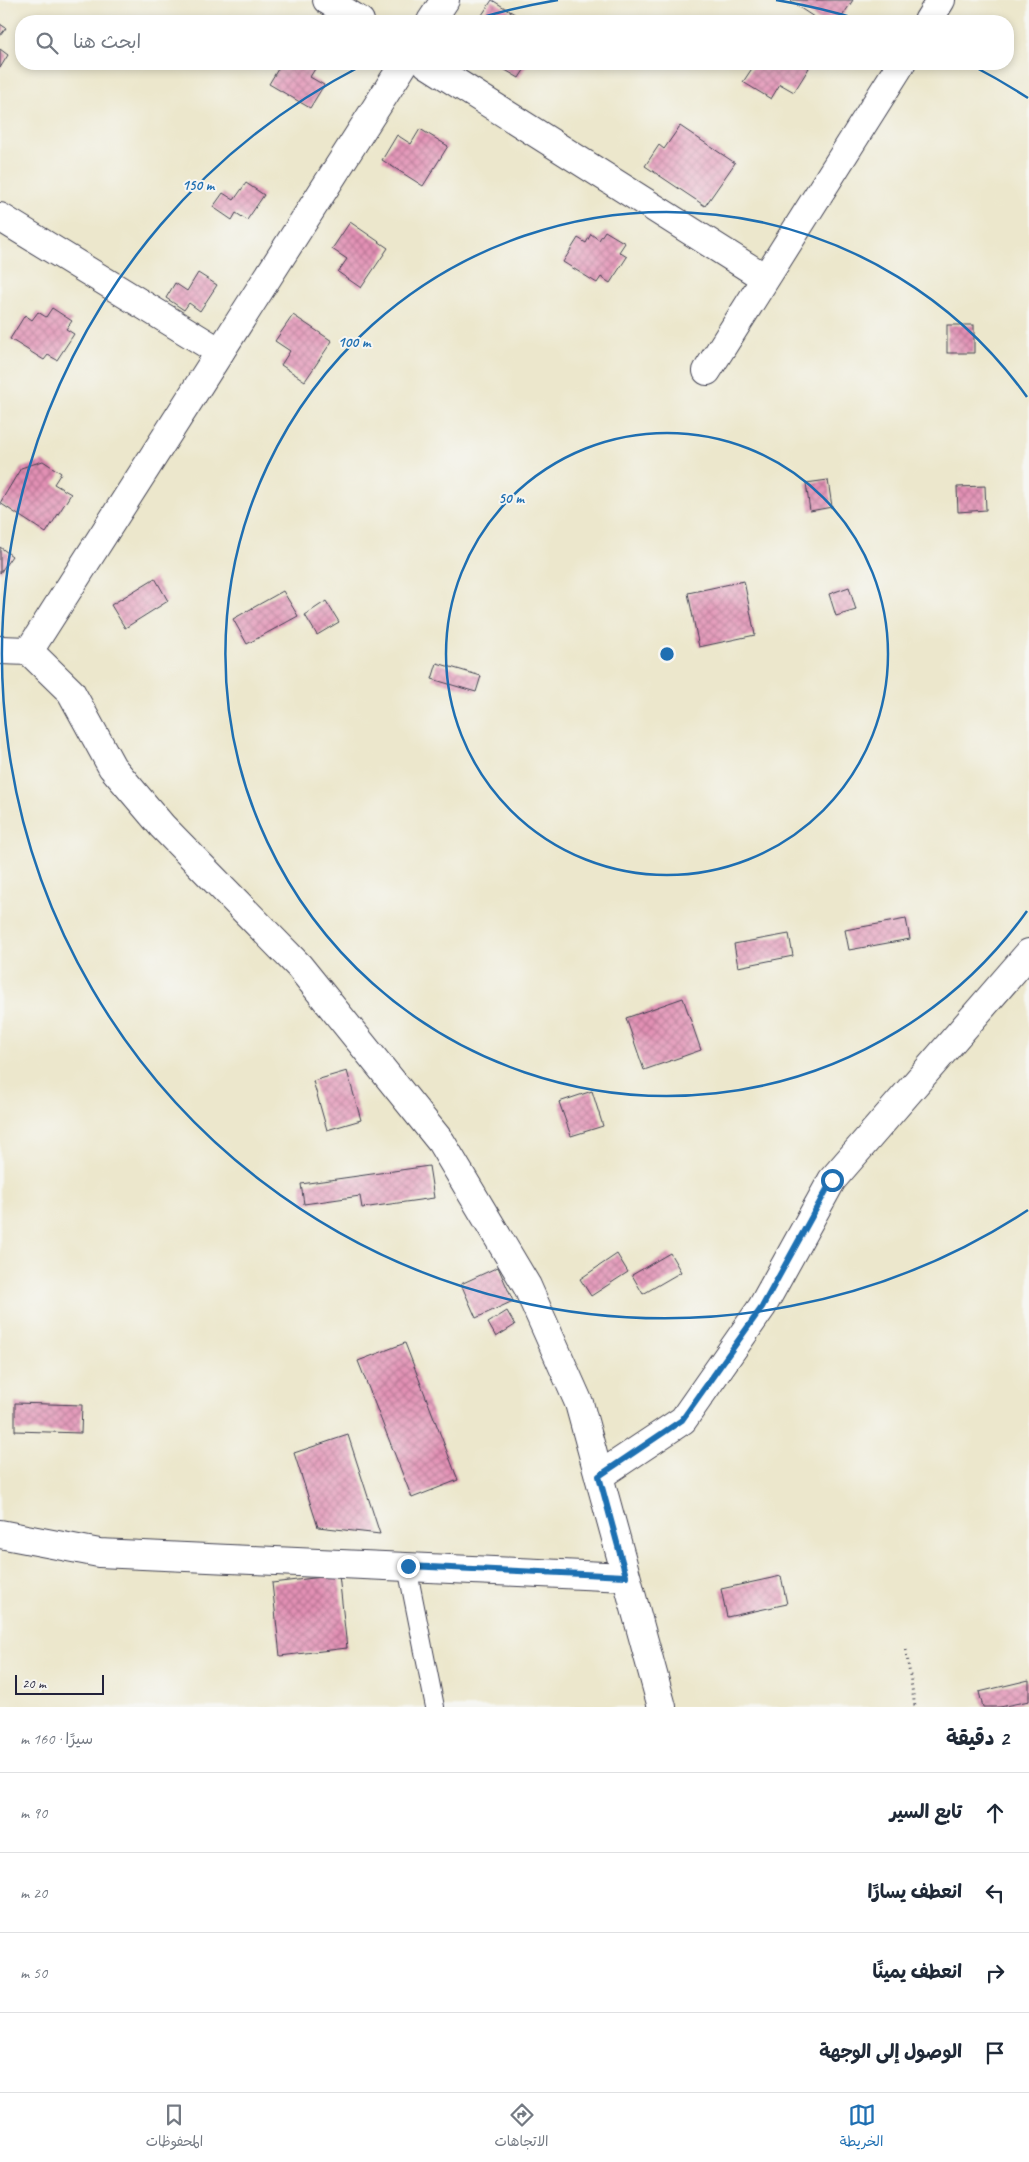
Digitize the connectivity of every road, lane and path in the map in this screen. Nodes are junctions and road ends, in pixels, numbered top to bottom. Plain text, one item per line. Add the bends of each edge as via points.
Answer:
1 (327, 0) edge
2 (445, 0) edge
3 (941, 0) edge
4 (351, 15) edge
5 (435, 15) edge
6 (932, 15) edge
7 (400, 70) edge
8 (436, 70) edge
9 (897, 70) edge
10 (0, 217) edge
11 (765, 278) junction
12 (220, 352) junction
13 (707, 370) dead end
14 (0, 650) edge
15 (29, 651) junction
16 (1029, 953) edge
17 (599, 1476) junction
18 (0, 1534) edge
19 (408, 1566) junction
20 (626, 1576) junction
21 (906, 1650) dead end
22 (434, 1707) edge
23 (662, 1707) edge
24 (915, 1707) edge

1 - 4 street
2 - 5 street
3 - 6 street
7 - 12 street
8 - 11 street
9 - 11 street
10 - 12 street
11 - 13 street
12 - 15 street
14 - 15 street
15 - 17 street via 71,692 112,767 162,826 299,966 441,1142 527,1286 579,1403
16 - 17 street via 832,1180 762,1307 682,1420
17 - 20 street
18 - 19 street via 99,1553
19 - 20 street
19 - 22 lane
20 - 23 street
21 - 24 path

